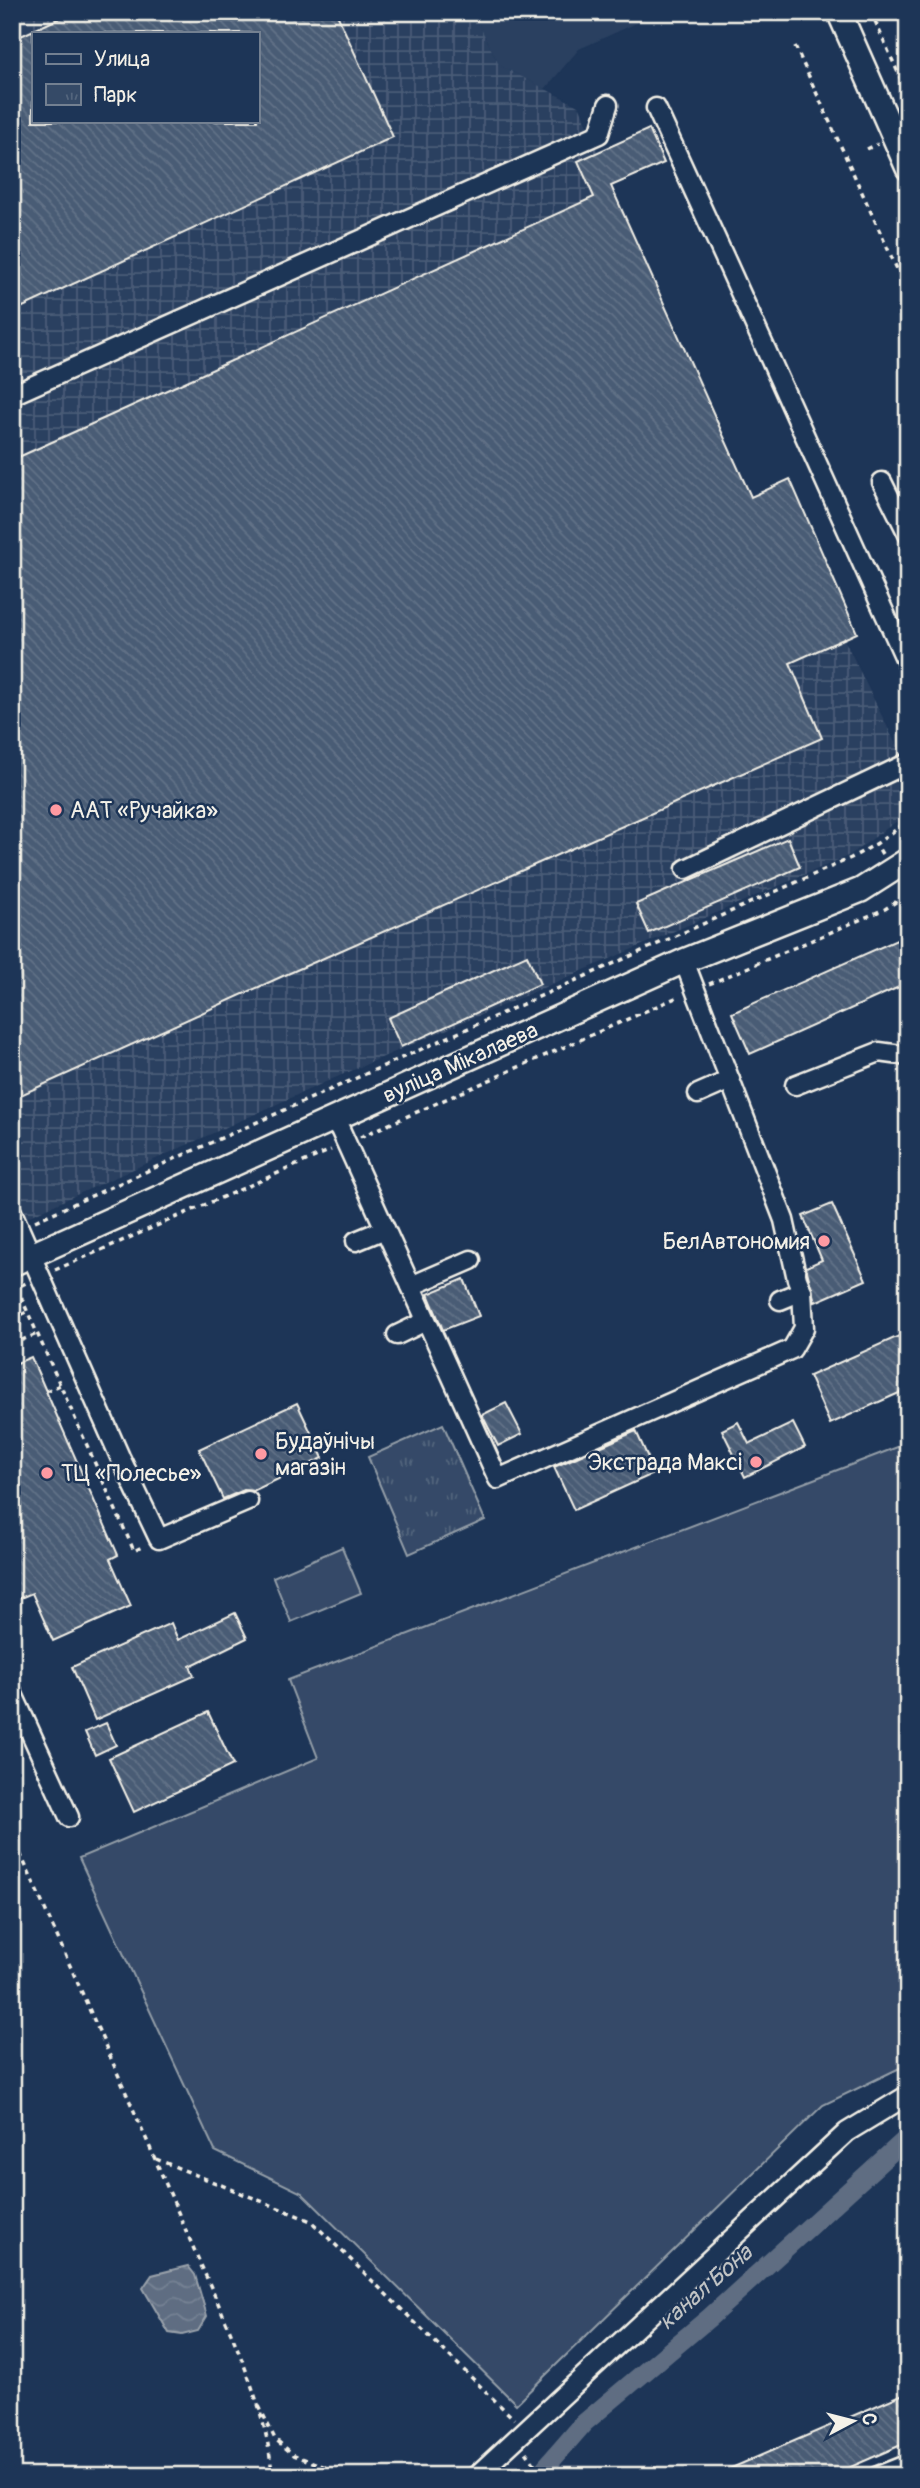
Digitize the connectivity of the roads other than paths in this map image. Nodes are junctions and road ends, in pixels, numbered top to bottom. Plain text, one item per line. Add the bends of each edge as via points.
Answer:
1 (839, 12) edge
2 (607, 105) dead end
3 (656, 108) dead end
4 (908, 168) edge
5 (12, 395) edge
6 (882, 482) dead end
7 (908, 534) edge
8 (908, 665) edge
9 (908, 763) edge
10 (908, 860) edge
11 (686, 869) dead end
12 (684, 961) junction
13 (908, 1056) edge
14 (730, 1080) junction
15 (795, 1085) dead end
16 (698, 1094) dead end
17 (335, 1118) junction
18 (16, 1220) edge
19 (385, 1229) junction
20 (356, 1241) dead end
21 (22, 1260) edge
22 (471, 1260) dead end
23 (411, 1286) junction
24 (802, 1291) junction
25 (780, 1300) dead end
26 (426, 1321) junction
27 (397, 1335) dead end
28 (248, 1501) dead end
29 (12, 1692) edge
30 (69, 1817) dead end
31 (908, 2095) edge
32 (908, 2464) edge
33 (476, 2476) edge
34 (878, 2476) edge

1 - 4 main road
2 - 5 lane via 599,134
3 - 8 lane
6 - 7 lane
9 - 11 lane
10 - 12 main road, вуліца Мікалаева via 861,890
12 - 14 lane
12 - 17 main road, вуліца Мікалаева
13 - 15 lane via 879,1052
14 - 16 lane
14 - 24 lane via 784,1220
17 - 19 lane
17 - 21 main road, вуліца Мікалаева
18 - 21 lane
19 - 20 lane
19 - 23 lane
21 - 28 lane via 41,1277 159,1539
22 - 23 lane
23 - 26 lane
24 - 25 lane
24 - 26 lane via 804,1328 792,1349 498,1479
26 - 27 lane
29 - 30 lane
31 - 33 lane via 847,2132
32 - 34 lane

